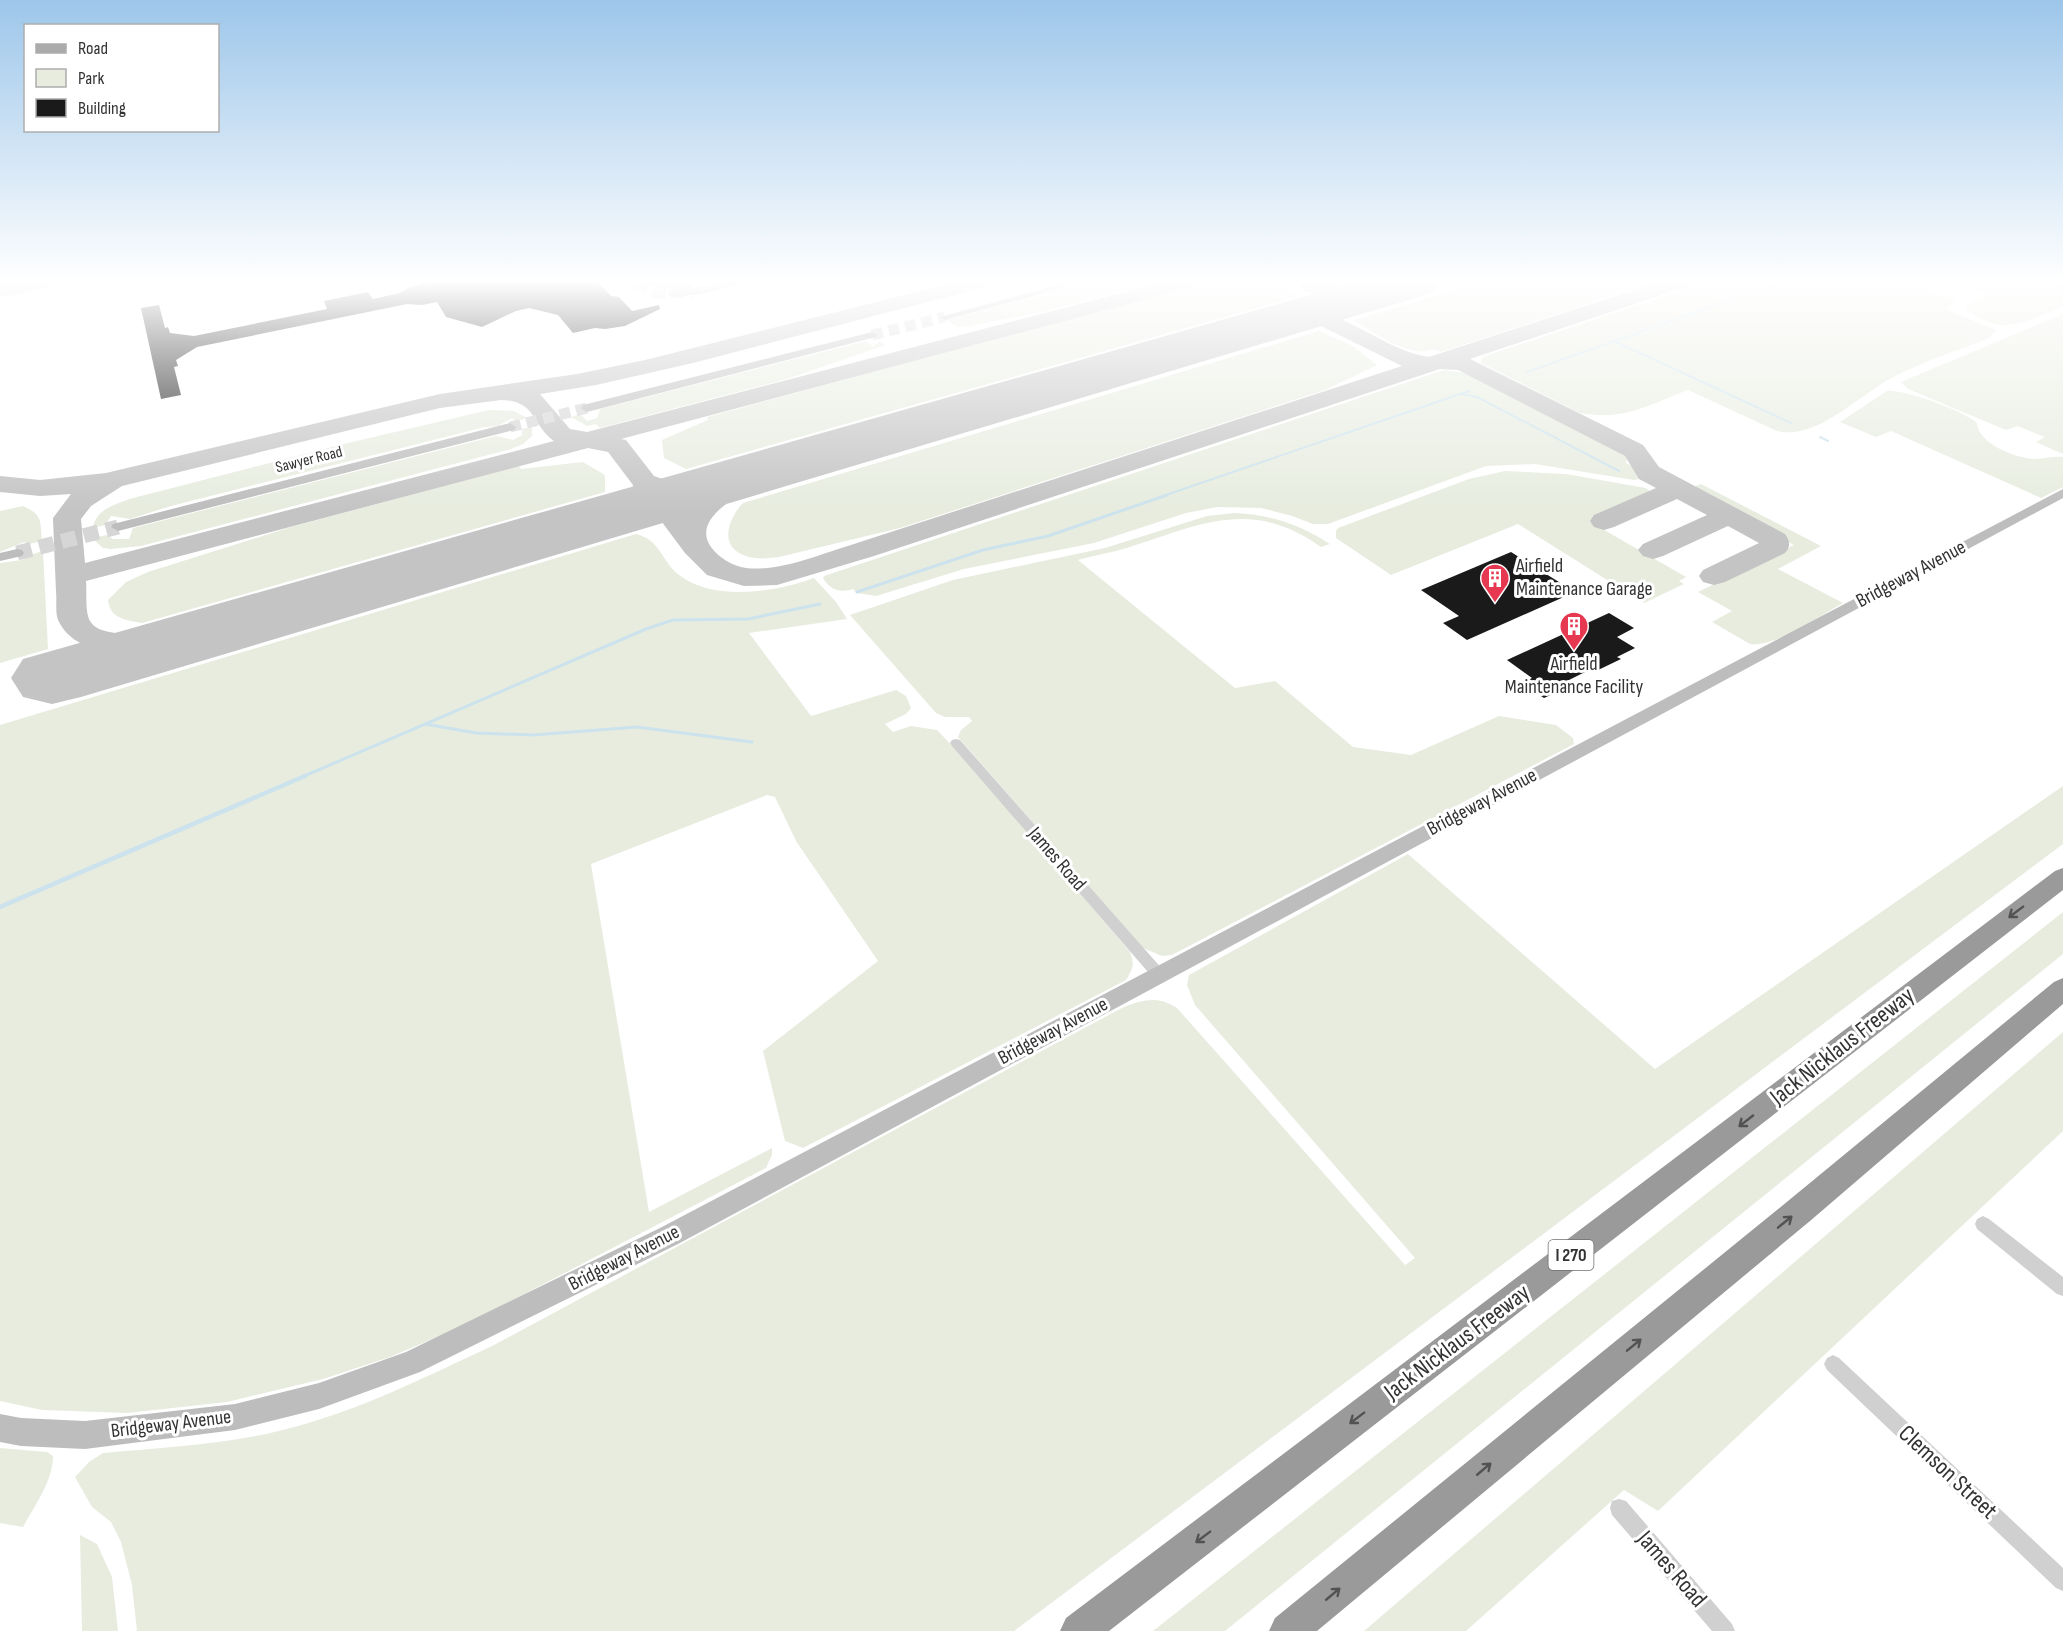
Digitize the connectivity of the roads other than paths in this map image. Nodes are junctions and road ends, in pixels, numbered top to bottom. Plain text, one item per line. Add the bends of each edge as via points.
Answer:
1 (782, 358) edge
2 (587, 408) tunnel mouth
3 (510, 427) tunnel mouth
4 (2063, 493) edge
5 (118, 527) tunnel mouth
6 (17, 553) tunnel mouth
7 (0, 557) edge
8 (956, 743) dead end
9 (2063, 877) edge
10 (1159, 975) junction
11 (2063, 989) edge
12 (1983, 1224) dead end
13 (2063, 1288) edge
14 (1833, 1364) dead end
15 (0, 1428) edge
16 (1619, 1508) dead end
17 (2063, 1581) edge
18 (1078, 1631) edge
19 (1288, 1631) edge
20 (1725, 1631) edge

1 - 2 street
3 - 5 street, Sawyer Road
4 - 10 street, Bridgeway Avenue
6 - 7 street
8 - 10 street, James Road
9 -> 18 highway, Jack Nicklaus Freeway / I 270
10 - 15 street, Bridgeway Avenue via 669,1236 411,1363 318,1396 235,1417 86,1435
19 -> 11 highway
12 - 13 street
14 - 17 street, Clemson Street
16 - 20 street, James Road

